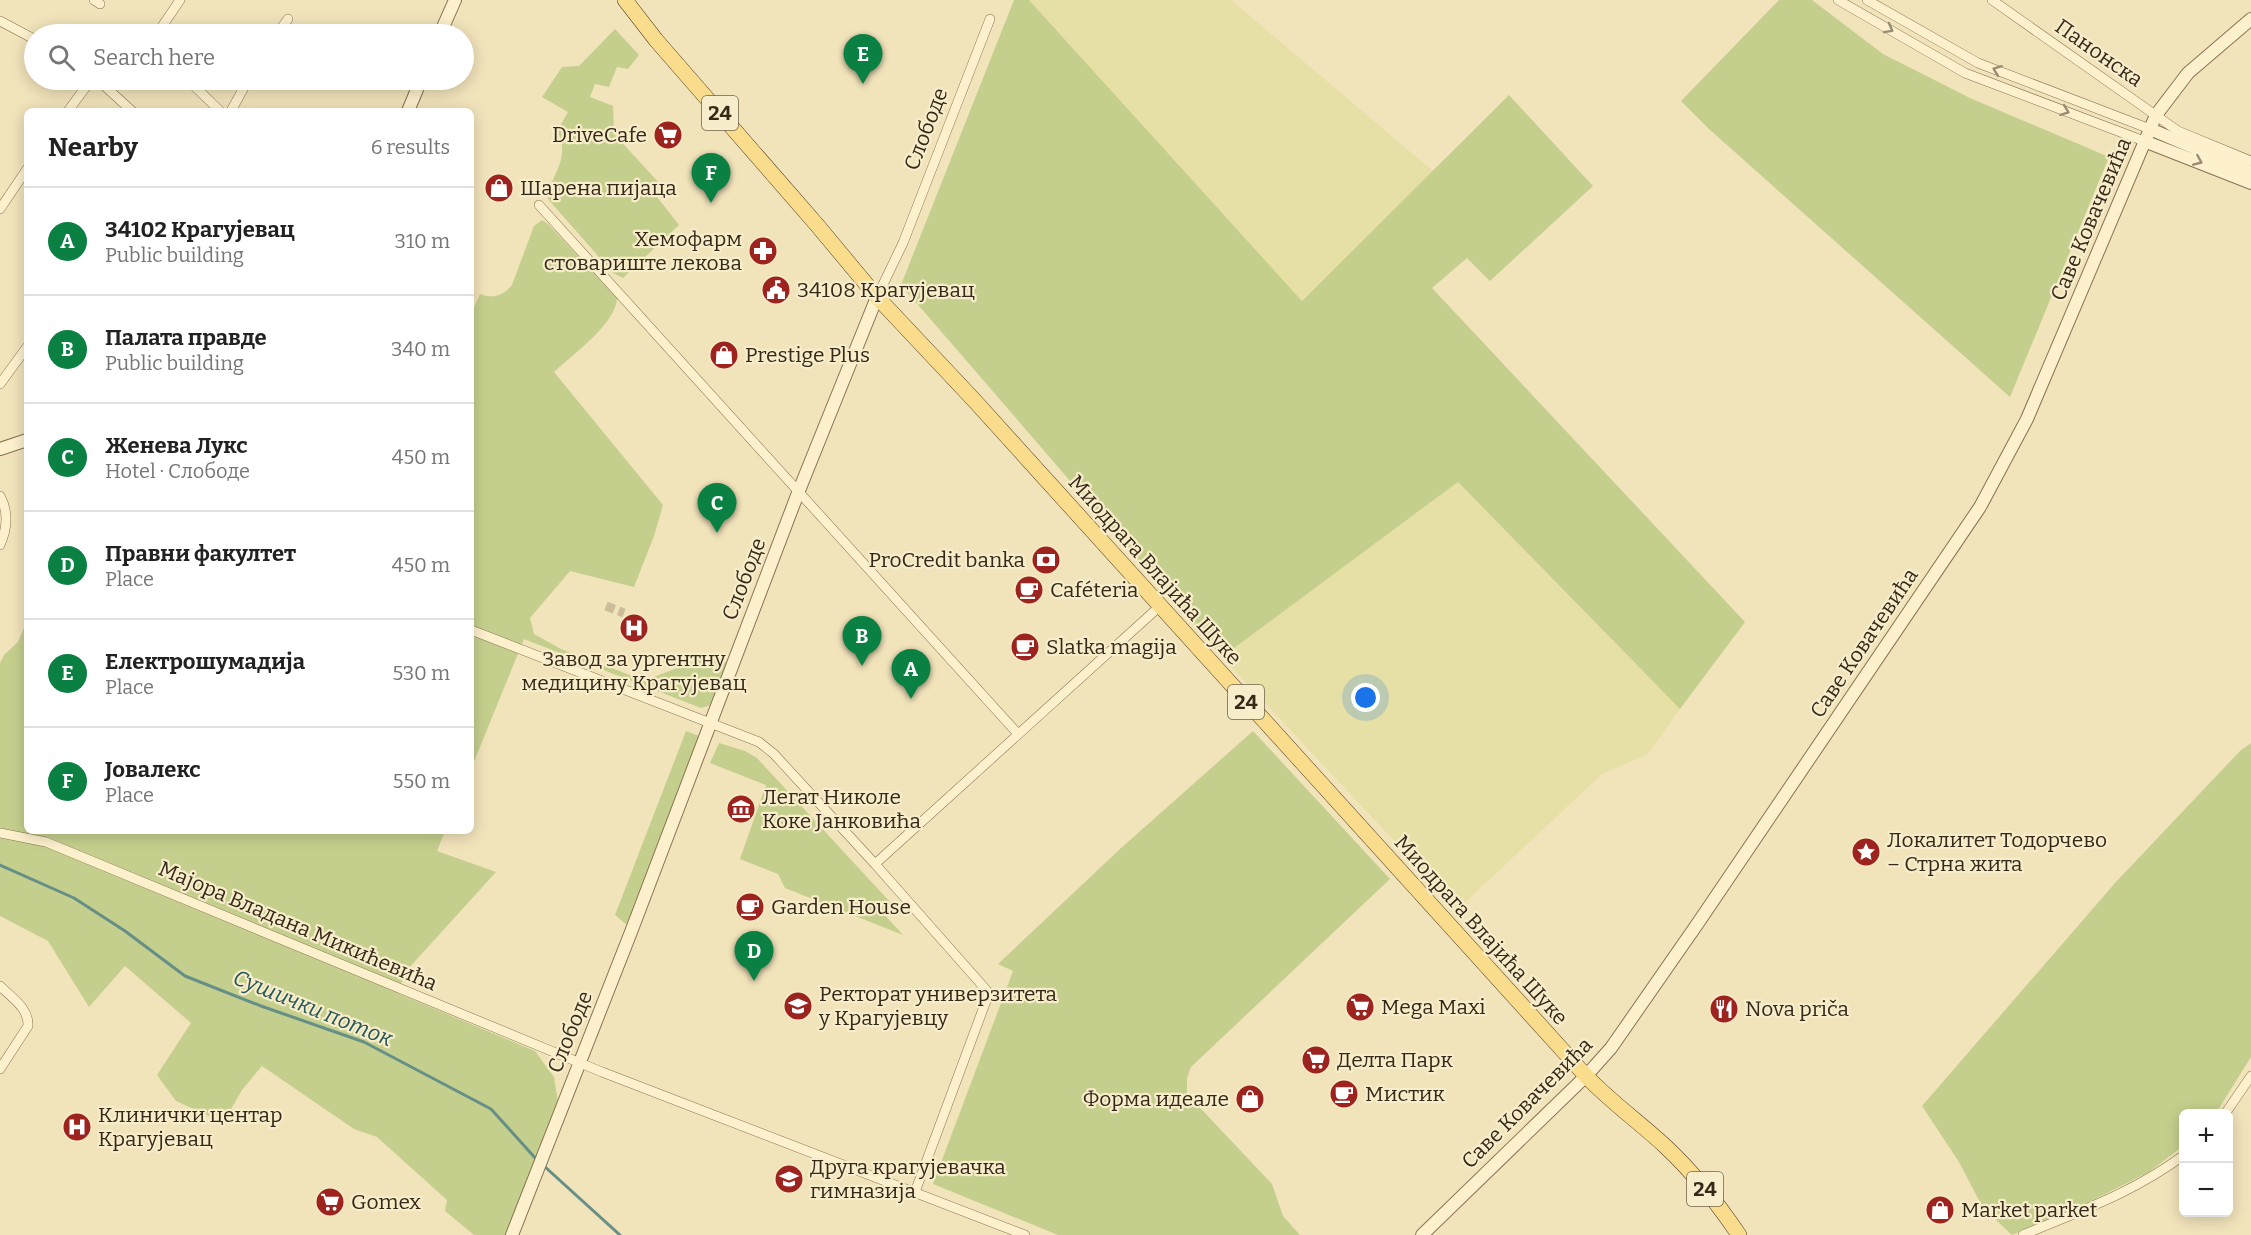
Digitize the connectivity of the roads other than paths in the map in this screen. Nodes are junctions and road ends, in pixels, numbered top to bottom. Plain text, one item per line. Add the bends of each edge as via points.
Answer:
1 (180, 0) edge
2 (455, 0) edge
3 (625, 0) edge
4 (1838, 0) edge
5 (1867, 0) edge
6 (1992, 0) edge
7 (288, 19) dead end
8 (990, 19) dead end
9 (2251, 19) edge
10 (0, 21) edge
11 (164, 24) edge
12 (284, 24) edge
13 (444, 24) edge
14 (24, 34) edge
15 (84, 90) edge
16 (109, 90) edge
17 (198, 90) edge
18 (243, 90) edge
19 (417, 90) edge
20 (70, 108) edge
21 (129, 108) edge
22 (217, 108) edge
23 (233, 108) edge
24 (409, 108) edge
25 (2156, 115) junction
26 (2147, 135) junction
27 (2251, 161) edge
28 (2251, 172) edge
29 (24, 174) edge
30 (2251, 183) edge
31 (539, 205) dead end
32 (0, 208) edge
33 (877, 297) junction
34 (24, 351) edge
35 (0, 384) edge
36 (24, 441) edge
37 (1, 445) edge
38 (798, 493) junction
39 (0, 496) edge
40 (0, 545) edge
41 (1160, 606) junction
42 (474, 631) edge
43 (710, 723) junction
44 (1018, 734) junction
45 (0, 833) edge
46 (875, 864) junction
47 (0, 986) edge
48 (579, 1062) junction
49 (0, 1069) edge
50 (1586, 1076) junction
51 (2251, 1076) edge
52 (2228, 1109) edge
53 (2179, 1158) edge
54 (915, 1192) junction
55 (512, 1235) edge
56 (1025, 1235) edge
57 (1422, 1235) edge
58 (1739, 1235) edge
59 (2023, 1235) edge

1 - 11 street
2 - 13 street
3 - 33 main road, Миодрага Влајића Шуке / 24
4 -> 26 street via 1965,72
26 -> 5 street via 1978,63
6 - 25 street, Панонска
7 - 12 street
8 - 33 street, Слободе via 903,243
9 - 25 street, Саве Ковачевића via 2188,73
10 - 14 street
15 - 20 street
16 - 21 street
17 - 22 street
18 - 23 street
19 - 24 street
25 - 26 street, Саве Ковачевића
25 - 27 street, Панонска via 2178,131
26 - 28 street
26 -> 30 street
26 - 50 street, Саве Ковачевића via 2027,419 1980,507 1698,923 1611,1048
29 - 32 street
31 - 38 street
33 - 38 street, Слободе
33 - 41 main road, Миодрага Влајића Шуке / 24
34 - 35 street
36 - 37 street
38 - 43 street, Слободе
38 - 44 street
39 - 40 street via 6,521
41 - 44 street
41 - 50 main road, Миодрага Влајића Шуке / 24
42 - 43 street
43 - 46 street via 767,747
43 - 48 street, Слободе
44 - 46 street
45 - 48 street, Мајора Владана Микићевића via 46,842
46 - 54 street via 989,993
47 - 49 street via 25,1011 28,1026
48 - 54 street, Мајора Владана Микићевића
48 - 55 street, Слободе
50 - 57 street, Саве Ковачевића
50 - 58 main road, Миодрага Влајића Шуке / 24 via 1607,1099 1666,1147
51 - 52 street
53 - 59 street via 2107,1201
54 - 56 street, Мајора Владана Микићевића

